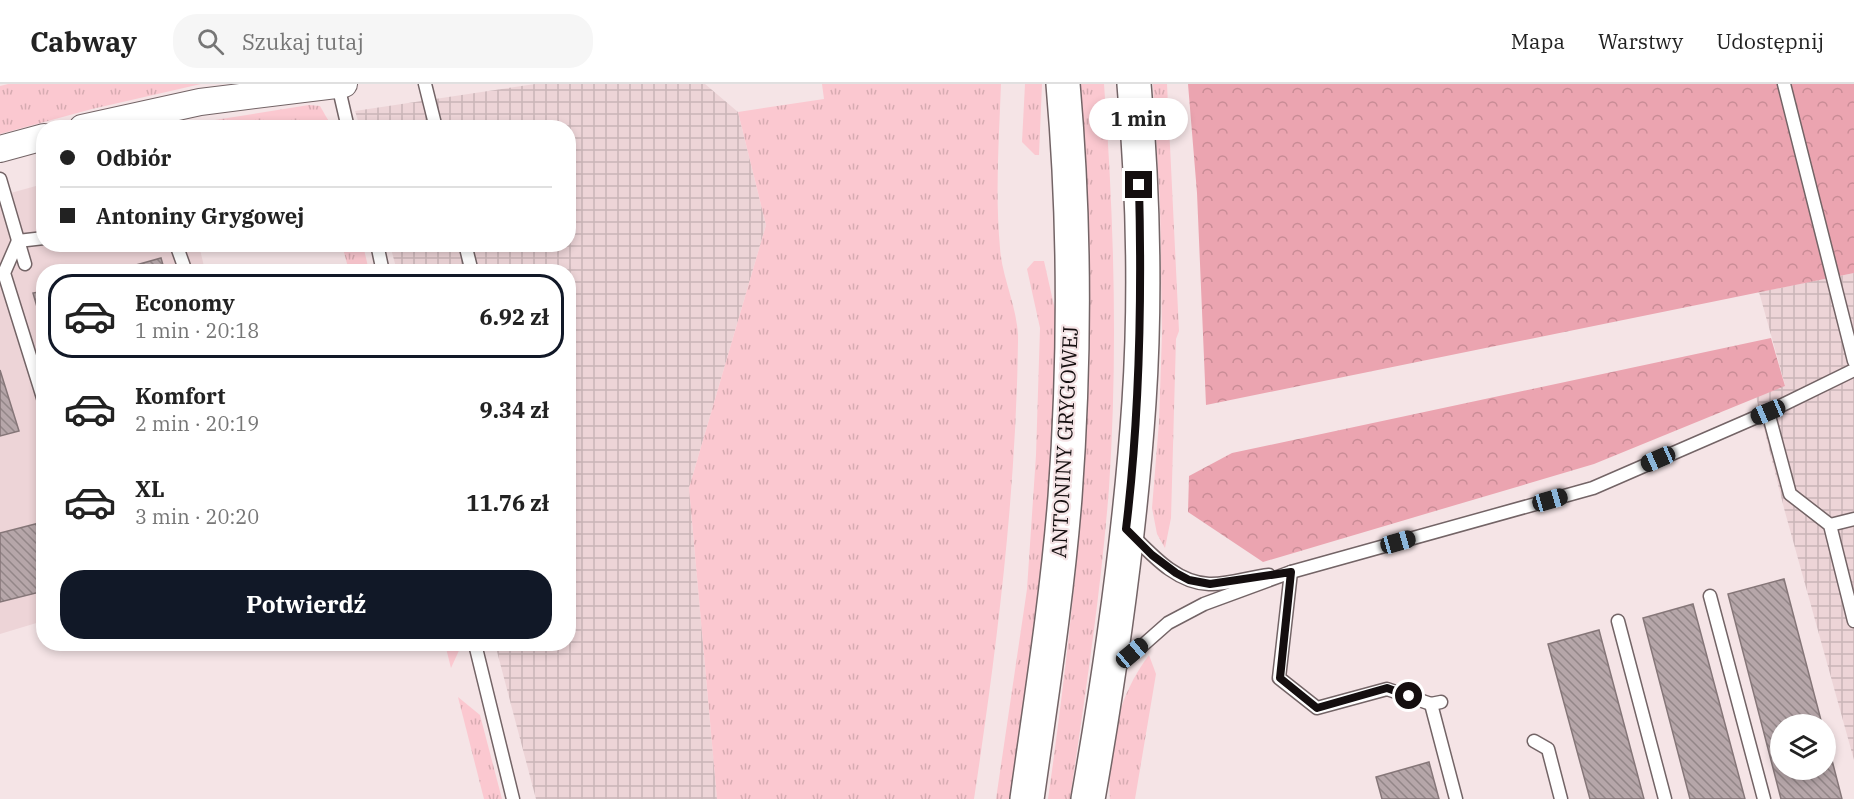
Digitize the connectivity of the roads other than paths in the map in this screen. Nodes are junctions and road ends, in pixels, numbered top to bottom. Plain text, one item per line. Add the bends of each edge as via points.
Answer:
1 (344, 84) edge
2 (425, 84) edge
3 (1063, 84) edge
4 (1134, 84) edge
5 (1784, 84) edge
6 (338, 85) edge
7 (118, 120) edge
8 (346, 120) edge
9 (434, 120) edge
10 (36, 139) edge
11 (0, 149) edge
12 (0, 179) edge
13 (36, 239) edge
14 (18, 241) junction
15 (24, 264) dead end
16 (1854, 361) edge
17 (1854, 370) edge
18 (36, 375) edge
19 (1768, 412) junction
20 (1854, 519) edge
21 (1830, 525) junction
22 (1126, 529) junction
23 (1291, 572) junction
24 (1710, 596) dead end
25 (1618, 621) dead end
26 (1854, 621) edge
27 (477, 651) edge
28 (1109, 677) junction
29 (1534, 741) dead end
30 (513, 799) edge
31 (1027, 799) edge
32 (1088, 799) edge
33 (1456, 799) edge
34 (1562, 799) edge
35 (1665, 799) edge
36 (1764, 799) edge

1 - 6 street
2 - 9 lane
3 - 31 street, ANTONINY GRYGOWEJ via 1071,285 1065,497
4 - 22 street via 1142,302 1139,399
5 - 16 lane
6 - 7 street via 200,102
6 - 8 lane
10 - 11 street
12 - 14 lane
13 - 14 lane
14 - 15 lane
14 - 18 lane via 4,273
17 - 19 lane
19 - 21 lane via 1790,494
19 - 23 lane via 1593,488
20 - 21 lane
21 - 26 lane
22 - 23 lane via 1152,555 1189,580 1210,584
22 - 28 street
23 - 28 lane via 1204,604 1168,623
23 - 33 lane via 1280,678 1317,708 1387,688 1436,703
24 - 36 lane
25 - 35 lane
27 - 30 lane
28 - 32 street
29 - 34 lane via 1548,749

